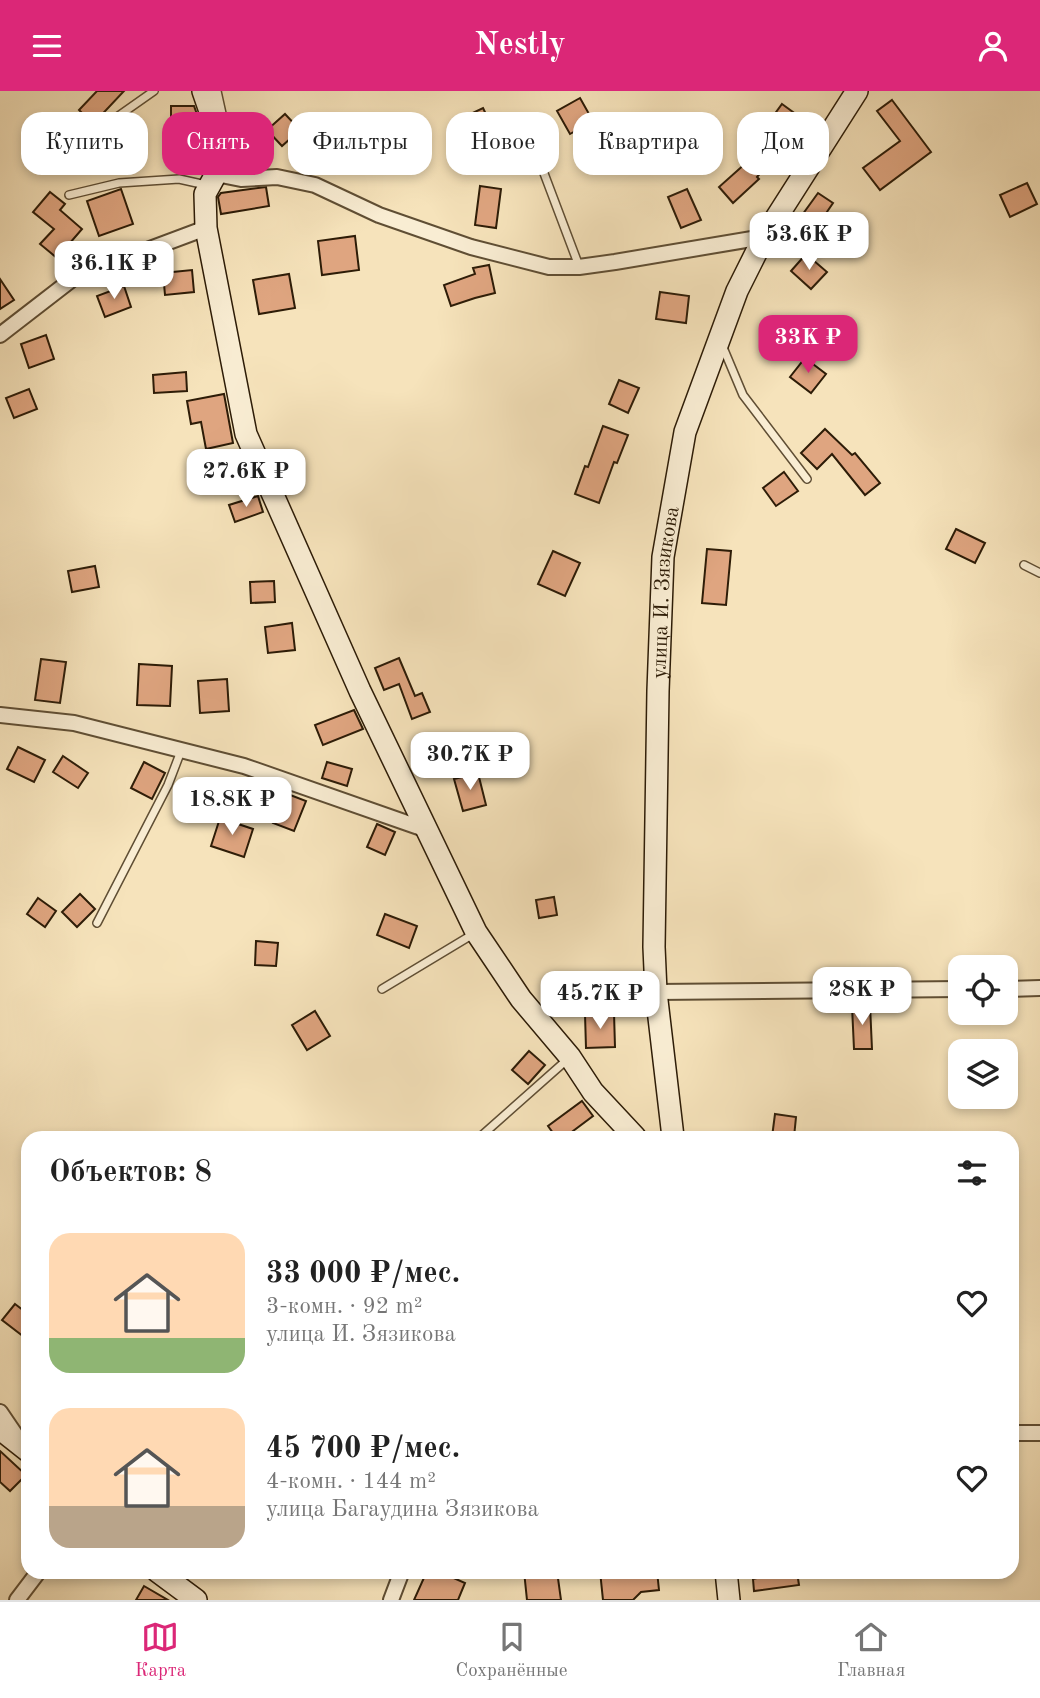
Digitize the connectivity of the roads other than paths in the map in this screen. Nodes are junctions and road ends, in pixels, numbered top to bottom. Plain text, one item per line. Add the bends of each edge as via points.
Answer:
1 (154, 91) edge
2 (203, 91) edge
3 (217, 91) edge
4 (857, 91) edge
5 (124, 112) edge
6 (210, 112) edge
7 (222, 112) edge
8 (198, 175) edge
9 (212, 175) edge
10 (225, 175) edge
11 (545, 175) edge
12 (69, 195) dead end
13 (205, 228) junction
14 (764, 237) junction
15 (579, 267) junction
16 (0, 335) edge
17 (720, 338) junction
18 (807, 479) dead end
19 (1024, 565) dead end
20 (1040, 573) edge
21 (0, 715) edge
22 (182, 750) junction
23 (427, 830) junction
24 (97, 923) dead end
25 (476, 932) junction
26 (1040, 988) edge
27 (382, 989) dead end
28 (948, 989) edge
29 (1018, 989) edge
30 (656, 992) junction
31 (570, 1057) junction
32 (487, 1131) edge
33 (629, 1131) edge
34 (672, 1131) edge
35 (0, 1412) edge
36 (0, 1429) edge
37 (1019, 1433) edge
38 (1040, 1433) edge
39 (21, 1442) edge
40 (21, 1445) edge
41 (33, 1579) edge
42 (168, 1579) edge
43 (399, 1579) edge
44 (727, 1579) edge
45 (17, 1600) edge
46 (196, 1600) edge
47 (391, 1600) edge
48 (729, 1600) edge

1 - 5 lane
2 - 6 street
3 - 7 lane
4 - 14 street, улица И. Зязикова
8 - 12 lane via 119,183
9 - 13 street via 205,194
10 - 15 street via 277,177 315,185 379,215 471,247 548,267
11 - 15 lane
13 - 16 street via 75,277
13 - 23 street via 246,434
14 - 15 street
14 - 17 street, улица И. Зязикова
17 - 18 lane via 743,395
17 - 30 street, улица И. Зязикова via 685,432 663,557
19 - 20 lane
21 - 22 street via 75,723
22 - 23 street via 244,766
22 - 24 lane
23 - 25 street
25 - 27 lane
25 - 31 street via 521,999
26 - 29 street
28 - 30 street
30 - 34 street, улица И. Зязикова
31 - 32 lane
31 - 33 street via 593,1092
35 - 39 street
36 - 40 street
37 - 38 street
41 - 45 street
42 - 46 street
43 - 47 street
44 - 48 street

